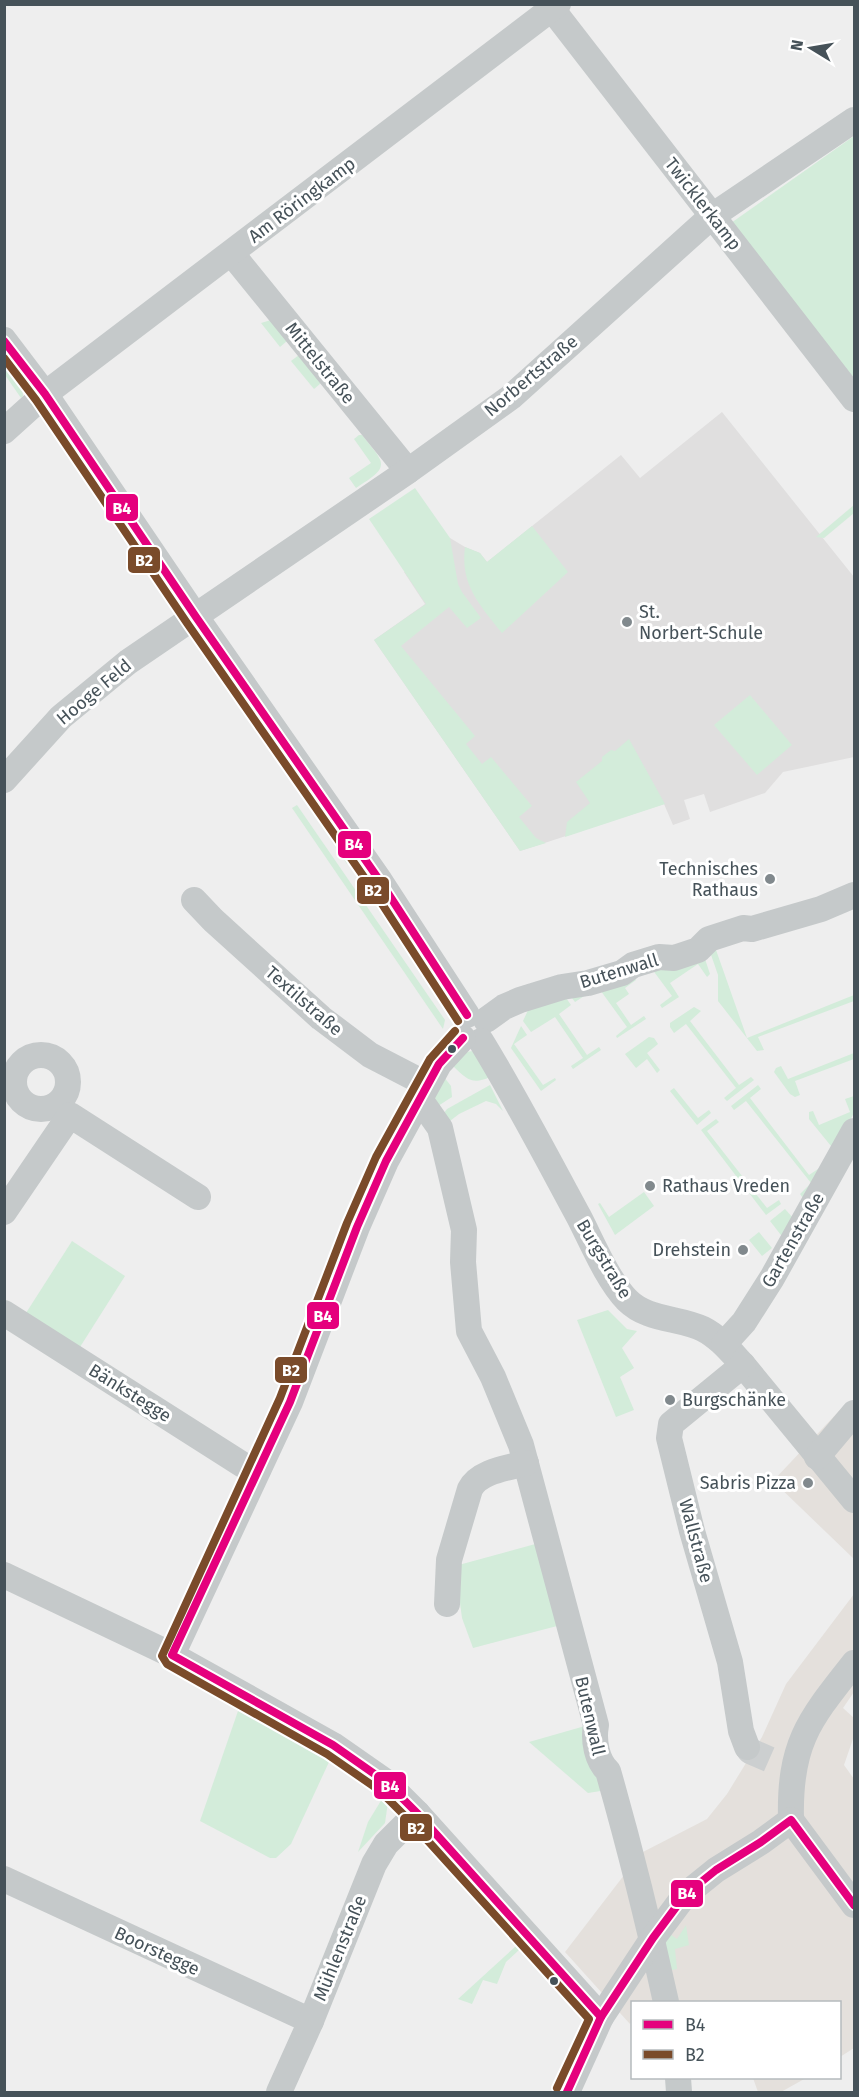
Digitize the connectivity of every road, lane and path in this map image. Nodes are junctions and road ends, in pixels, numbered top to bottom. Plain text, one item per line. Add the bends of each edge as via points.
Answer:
1 (555, 7) edge
2 (855, 120) edge
3 (711, 216) junction
4 (232, 254) junction
5 (4, 340) edge
6 (45, 394) junction
7 (855, 399) edge
8 (4, 431) edge
9 (408, 471) junction
10 (196, 617) junction
11 (4, 780) edge
12 (855, 895) edge
13 (195, 900) dead end
14 (474, 1029) junction
15 (422, 1091) junction
16 (855, 1131) edge
17 (198, 1197) dead end
18 (4, 1212) edge
19 (4, 1313) edge
20 (724, 1344) junction
21 (743, 1365) junction
22 (855, 1413) edge
23 (817, 1456) junction
24 (526, 1462) junction
25 (258, 1470) junction
26 (855, 1500) edge
27 (4, 1575) edge
28 (447, 1604) dead end
29 (172, 1655) junction
30 (855, 1663) edge
31 (747, 1747) dead end
32 (417, 1813) junction
33 (790, 1820) junction
34 (4, 1879) edge
35 (851, 1894) edge
36 (653, 1938) junction
37 (666, 2001) edge
38 (601, 2017) junction
39 (311, 2021) junction
40 (279, 2092) edge
41 (567, 2092) edge

1 - 3 street, Twicklerkamp
1 - 4 street, Am Röringkamp
2 - 3 street, Norbertstraße
3 - 7 street, Twicklerkamp
3 - 9 street, Norbertstraße via 511,397
4 - 6 street, Am Röringkamp
4 - 9 street, Mittelstraße
5 - 6 street, Burgstraße
6 - 8 street, Am Röringkamp
6 - 10 street, Burgstraße
9 - 10 street, Norbertstraße
10 - 11 street, Hooge Feld via 128,662 61,717
10 - 14 street, Burgstraße via 380,881
12 - 14 street, Butenwall via 821,909 714,937 698,950 674,958 659,957 622,973 519,1000
13 - 15 street, Textilstraße via 321,1018
14 - 15 street, Butenwall via 439,1064
14 - 20 street, Burgstraße via 625,1297 647,1314 702,1328
15 - 24 street, Butenwall via 440,1128 464,1230 469,1330 497,1387
15 - 25 street, Butenwall via 357,1227 290,1402
16 - 20 street, Gartenstraße via 767,1286
17 - 18 street via 63,1110
19 - 25 street, Bänkstegge via 243,1465
20 - 21 street, Burgstraße
21 - 23 street, Burgstraße
21 - 31 street, Wallstraße via 671,1424 669,1438 730,1662
22 - 23 street
23 - 26 street, Burgstraße
24 - 28 street via 474,1481 449,1560
24 - 36 street, Butenwall via 596,1725 594,1736 601,1765 608,1771
25 - 29 street, Butenwall
27 - 29 street
29 - 32 street via 333,1745 386,1782
30 - 33 street via 810,1721 783,1766
32 - 38 street
32 - 39 street, Mühlenstraße via 386,1844 374,1864
33 - 35 street
33 - 36 street via 685,1895
34 - 39 street, Boorstegge
36 - 37 street, Butenwall
36 - 38 street
38 - 41 street
39 - 40 street, Mühlenstraße

